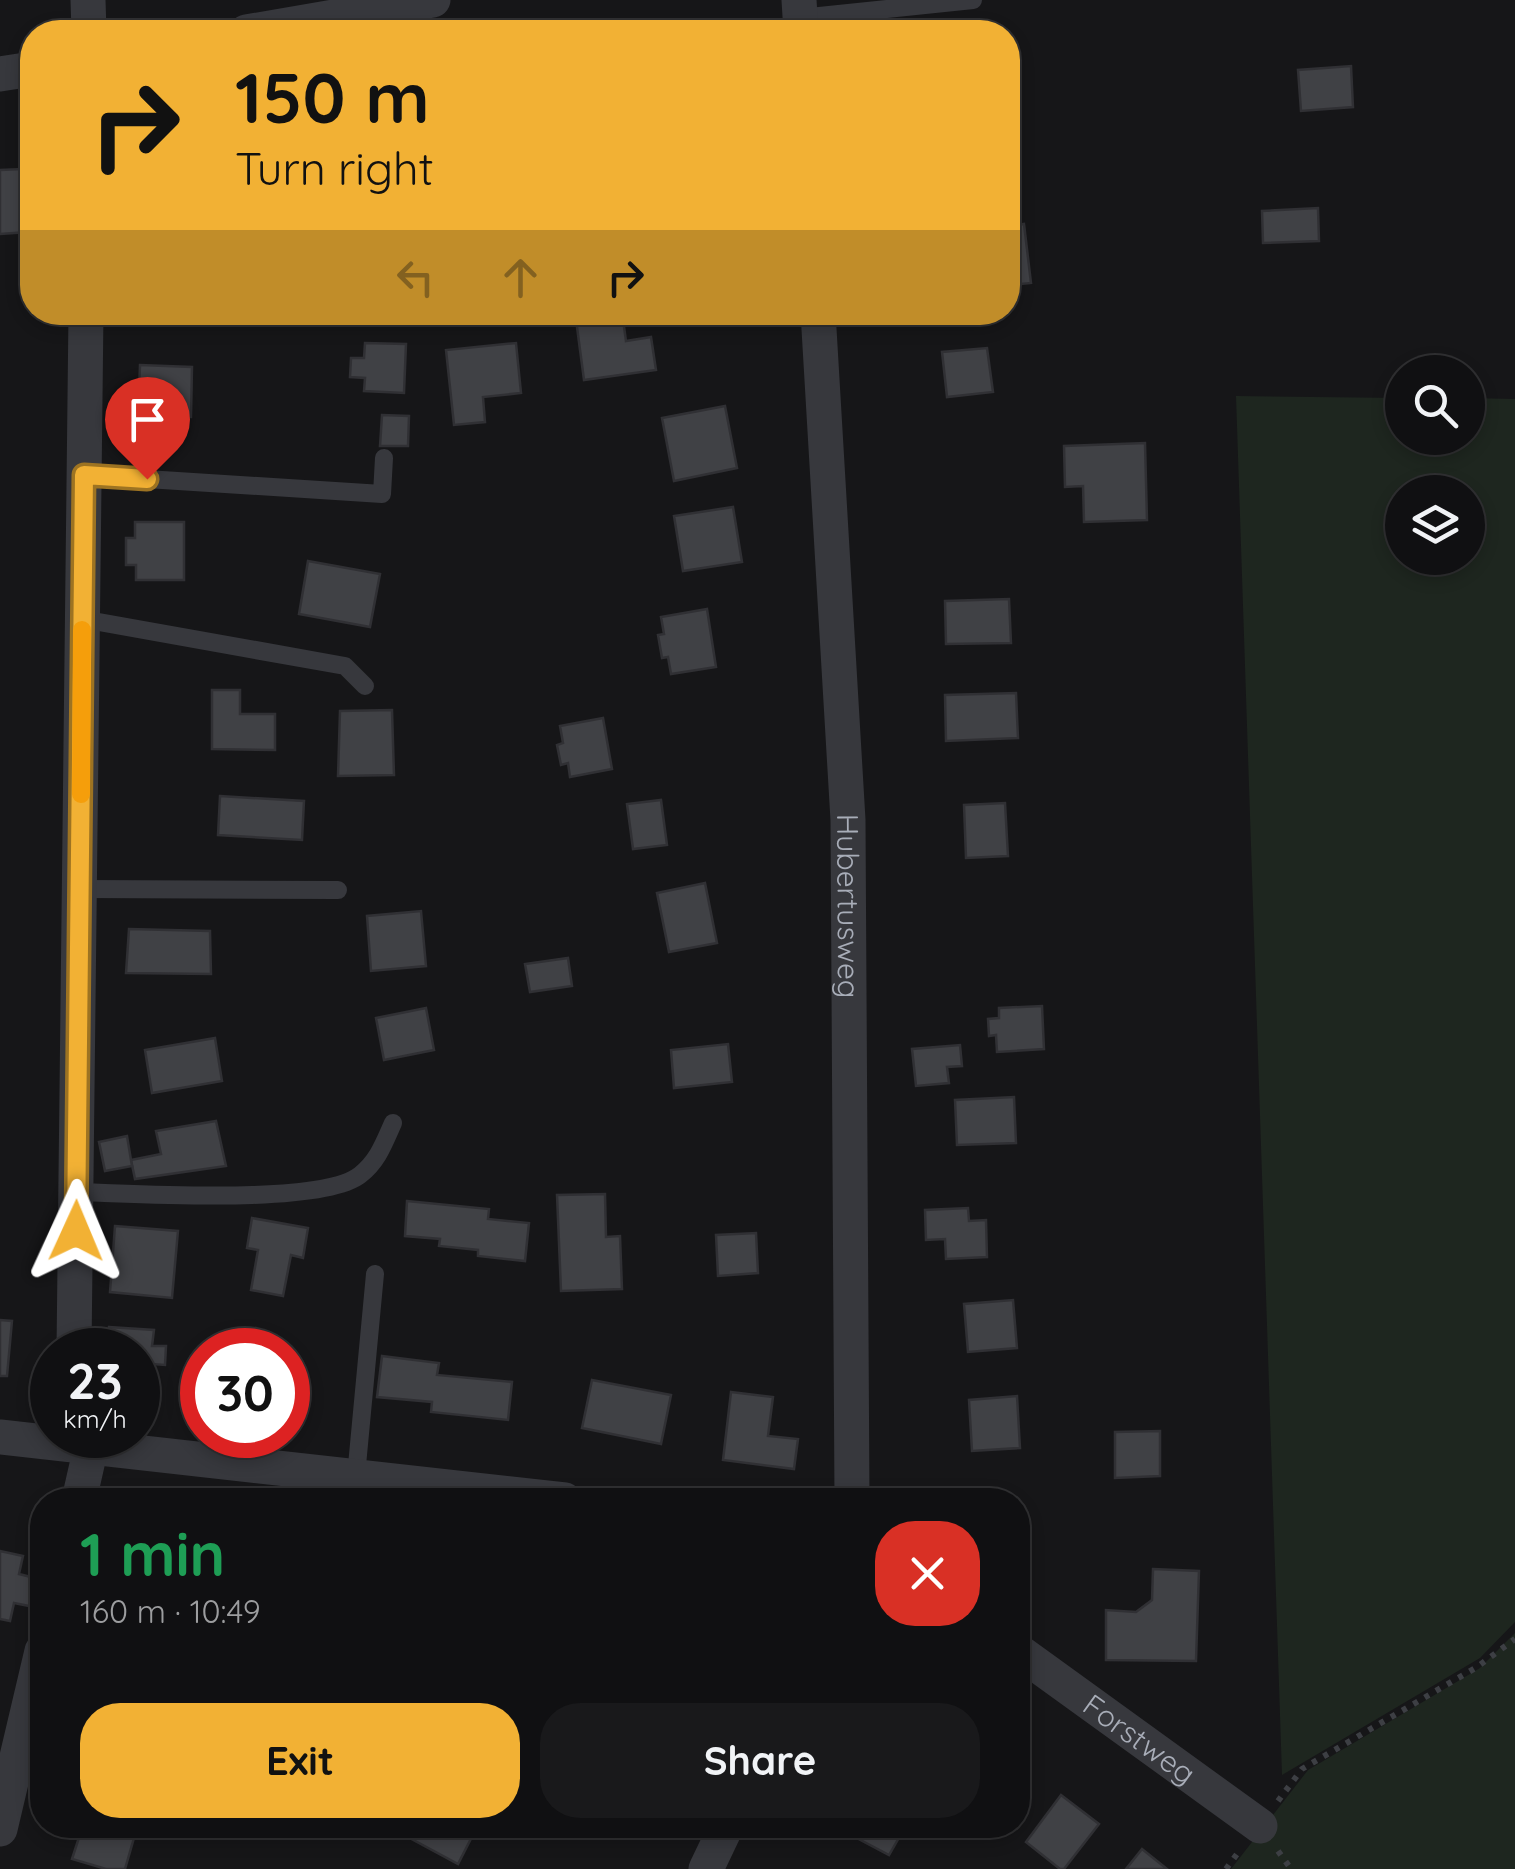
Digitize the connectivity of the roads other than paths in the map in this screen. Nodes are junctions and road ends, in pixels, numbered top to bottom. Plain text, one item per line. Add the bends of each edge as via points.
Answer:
1 (433, 0) edge
2 (973, 0) edge
3 (800, 17) edge
4 (316, 20) edge
5 (86, 325) edge
6 (819, 325) edge
7 (384, 458) dead end
8 (84, 475) junction
9 (82, 619) junction
10 (365, 686) dead end
11 (80, 889) junction
12 (338, 890) dead end
13 (393, 1123) dead end
14 (76, 1192) junction
15 (375, 1274) dead end
16 (74, 1328) edge
17 (0, 1438) edge
18 (30, 1439) edge
19 (160, 1451) edge
20 (89, 1458) edge
21 (356, 1476) junction
22 (82, 1488) edge
23 (461, 1488) edge
24 (852, 1488) edge
25 (1030, 1661) edge
26 (30, 1702) edge
27 (1260, 1826) road end
28 (0, 1829) edge
29 (720, 1838) edge
30 (706, 1869) edge

1 - 4 street
2 - 3 lane
5 - 8 street
6 - 24 street, Hubertusweg via 848,820
7 - 8 lane via 382,494
8 - 9 street
9 - 10 lane via 344,666
9 - 11 street
11 - 12 lane
11 - 14 street
13 - 14 lane via 378,1158 358,1178 316,1190
14 - 16 street
15 - 21 lane
17 - 18 street
19 - 21 street
20 - 22 street
21 - 23 street
25 - 27 street, Forstweg
26 - 28 street
29 - 30 street

